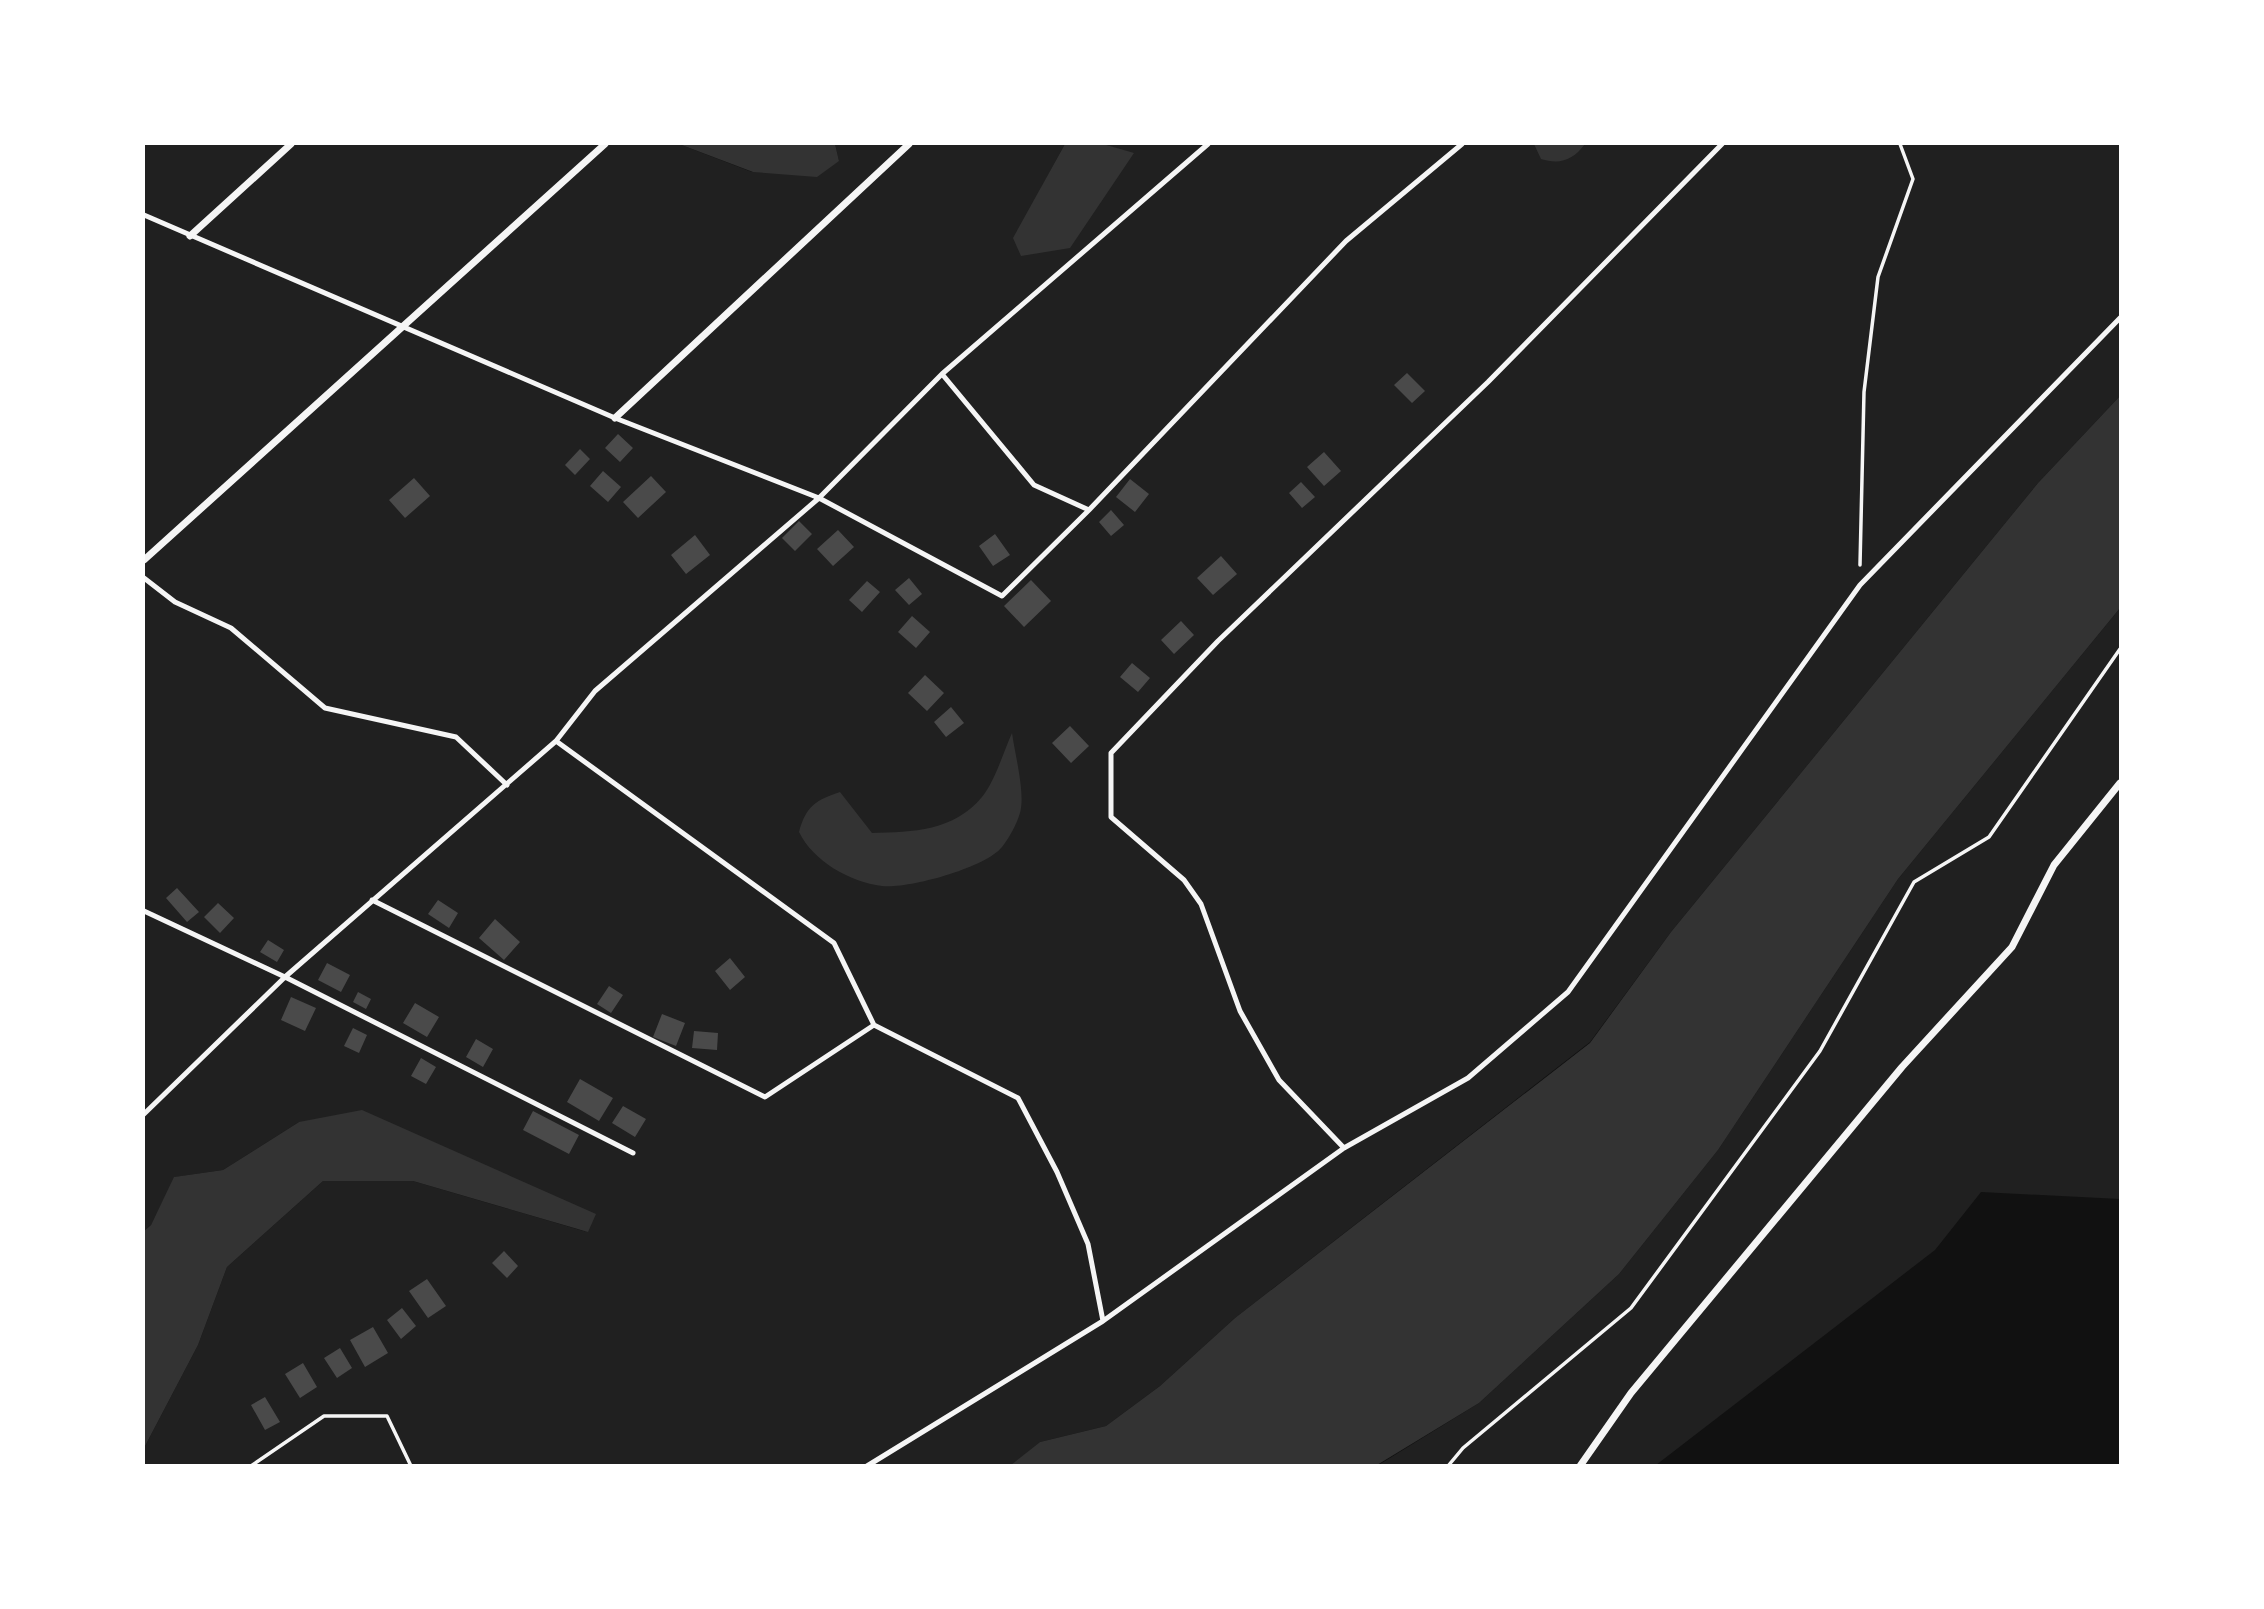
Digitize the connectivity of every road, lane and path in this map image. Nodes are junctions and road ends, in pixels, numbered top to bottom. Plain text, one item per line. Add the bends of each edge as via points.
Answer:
1 (290, 144) edge
2 (605, 144) edge
3 (909, 144) edge
4 (1208, 144) edge
5 (1462, 144) edge
6 (1722, 144) edge
7 (1900, 144) edge
8 (144, 215) edge
9 (190, 236) junction
10 (2120, 318) edge
11 (404, 325) junction
12 (942, 374) junction
13 (615, 418) junction
14 (819, 498) junction
15 (1089, 510) junction
16 (144, 560) edge
17 (144, 578) edge
18 (1860, 585) junction
19 (2120, 649) edge
20 (556, 741) junction
21 (2120, 783) edge
22 (507, 785) junction
23 (372, 900) junction
24 (144, 911) edge
25 (285, 976) junction
26 (874, 1025) junction
27 (144, 1114) edge
28 (1344, 1147) junction
29 (633, 1153) dead end
30 (1103, 1321) junction
31 (251, 1465) edge
32 (411, 1465) edge
33 (867, 1465) edge
34 (1448, 1465) edge
35 (1580, 1465) edge

1 - 9 street
2 - 11 street
3 - 13 street
4 - 12 lane
5 - 15 lane via 1346,241
6 - 28 lane via 1488,382 1218,641 1111,754 1111,817 1184,880 1201,904 1240,1011 1279,1080
7 - 18 path via 1913,179 1878,277 1864,392
8 - 9 lane
9 - 11 lane
10 - 18 lane
11 - 13 lane
11 - 16 street
12 - 14 lane
12 - 15 lane via 1034,485
13 - 14 lane
14 - 15 lane via 1002,596
14 - 20 lane via 595,691
17 - 22 lane via 175,601 231,628 326,708 456,737
18 - 28 lane via 1568,992 1468,1078
19 - 34 path via 1989,837 1914,882 1820,1051 1631,1308
20 - 22 lane
20 - 26 lane via 834,943
21 - 35 street via 2054,865 2012,947 1902,1067 1630,1393
22 - 23 lane
23 - 25 lane
23 - 26 lane via 765,1097
24 - 25 lane
25 - 27 lane
25 - 29 lane
26 - 30 lane via 1018,1098 1088,1244
28 - 30 lane
30 - 33 lane
31 - 32 path via 324,1416 387,1416

